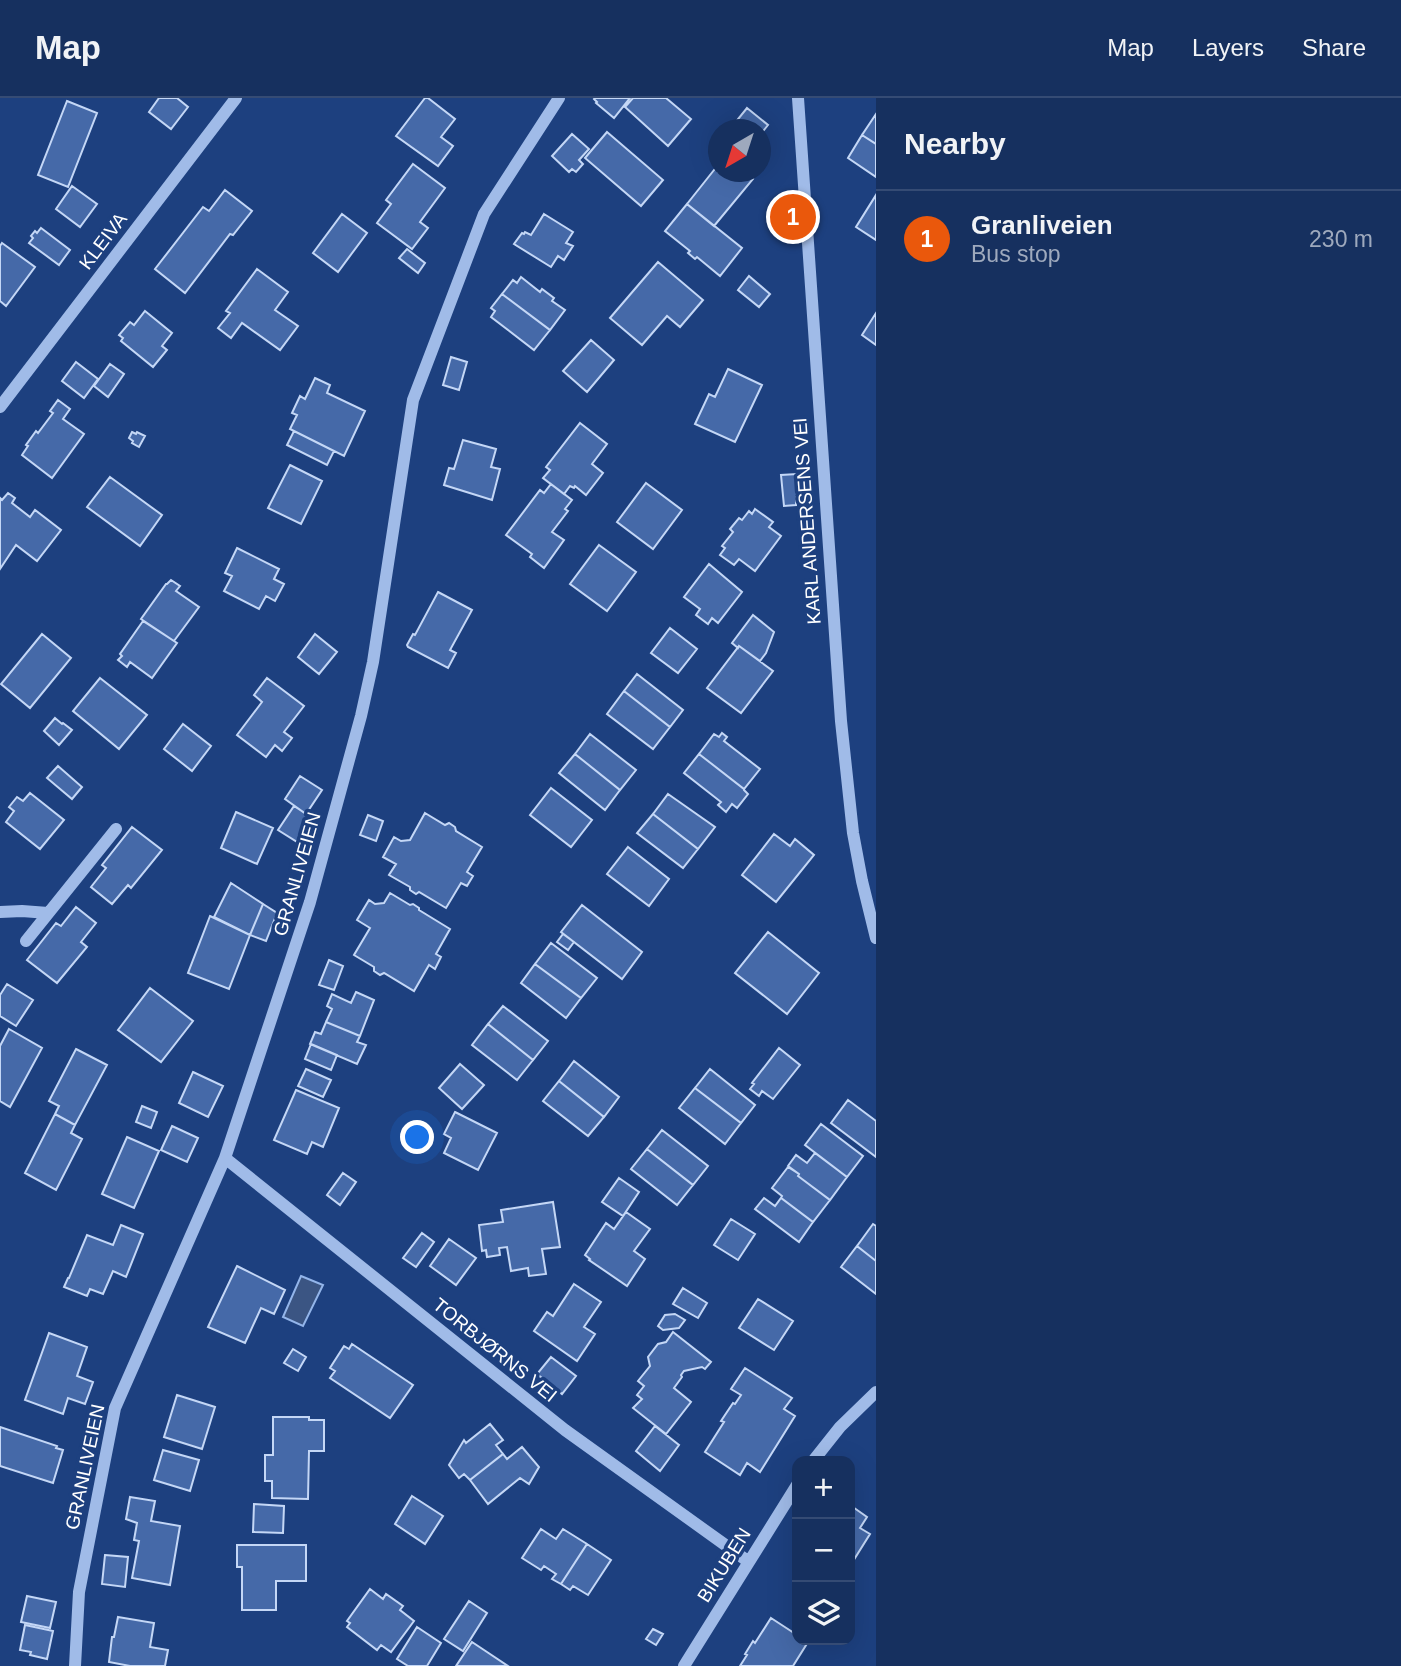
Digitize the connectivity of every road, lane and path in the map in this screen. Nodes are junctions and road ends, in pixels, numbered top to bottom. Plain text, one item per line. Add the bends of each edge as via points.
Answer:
1 (236, 98) edge
2 (559, 98) edge
3 (798, 98) edge
4 (0, 407) edge
5 (116, 829) dead end
6 (0, 912) edge
7 (48, 914) junction
8 (876, 938) edge
9 (26, 942) dead end
10 (225, 1158) junction
11 (876, 1392) edge
12 (817, 1456) edge
13 (792, 1493) edge
14 (749, 1562) junction
15 (75, 1666) edge
16 (684, 1666) edge

1 - 4 street, KLEIVA
2 - 10 street, GRANLIVEIEN via 484,214 413,400 361,716 310,902
3 - 8 street, KARL ANDERSENS VEI via 841,721 853,833
5 - 7 street
6 - 7 street
7 - 9 street
10 - 14 street, TORBJØRNS VEI via 565,1430
10 - 15 street, GRANLIVEIEN via 115,1408 79,1592
11 - 12 street
13 - 14 street, BIKUBEN
14 - 16 street, BIKUBEN

